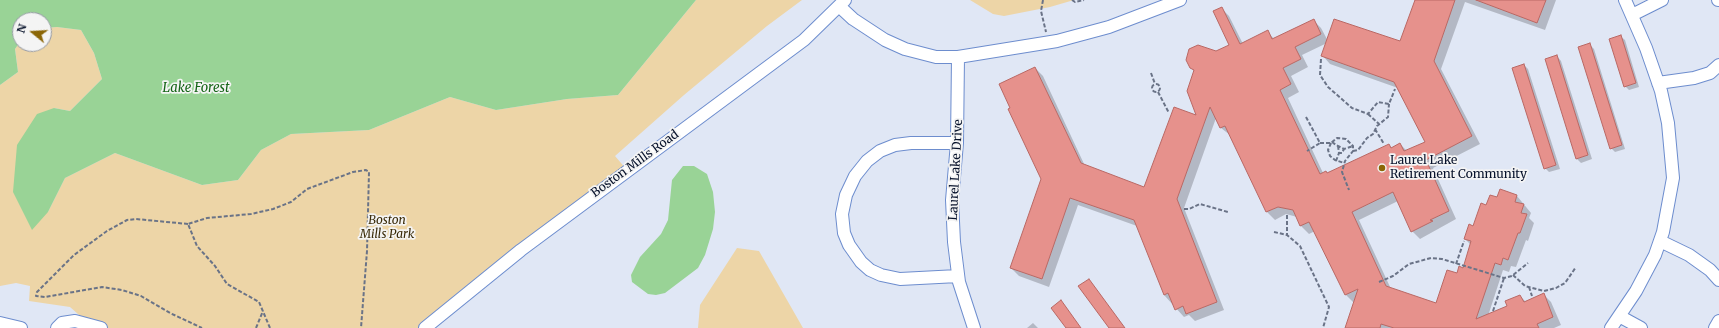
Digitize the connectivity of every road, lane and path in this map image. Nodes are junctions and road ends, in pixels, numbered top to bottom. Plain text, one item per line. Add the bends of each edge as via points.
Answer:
1 (1043, 0) edge
2 (1072, 0) edge
3 (1084, 0) edge
4 (1180, 0) edge
5 (1624, 0) edge
6 (1662, 0) edge
7 (842, 3) edge
8 (1632, 15) junction
9 (1049, 42) junction
10 (958, 57) junction
11 (1321, 59) dead end
12 (1719, 65) edge
13 (1151, 73) dead end
14 (1658, 83) junction
15 (1155, 84) junction
16 (1394, 89) dead end
17 (1158, 92) junction
18 (1389, 104) junction
19 (1169, 113) dead end
20 (1368, 114) junction
21 (1306, 116) dead end
22 (1379, 124) junction
23 (1375, 129) junction
24 (1331, 142) junction
25 (958, 143) junction
26 (1320, 143) junction
27 (1384, 144) dead end
28 (1338, 146) junction
29 (1353, 146) junction
30 (1344, 149) junction
31 (1353, 150) junction
32 (1307, 151) dead end
33 (1339, 153) junction
34 (1336, 161) junction
35 (1344, 163) junction
36 (1349, 190) dead end
37 (1184, 209) dead end
38 (1228, 212) dead end
39 (1287, 215) dead end
40 (188, 224) junction
41 (1274, 232) dead end
42 (1287, 235) junction
43 (1464, 241) dead end
44 (1660, 241) junction
45 (1528, 263) dead end
46 (1456, 264) junction
47 (1576, 267) dead end
48 (1513, 274) junction
49 (958, 276) junction
50 (1504, 278) junction
51 (1719, 280) edge
52 (1378, 282) dead end
53 (1529, 287) junction
54 (1532, 296) dead end
55 (263, 311) junction
56 (1493, 311) dead end
57 (1619, 316) junction
58 (1719, 321) edge
59 (0, 323) edge
60 (361, 327) edge
61 (20, 328) edge
62 (57, 328) edge
63 (101, 328) edge
64 (202, 328) edge
65 (256, 328) edge
66 (270, 328) edge
67 (358, 328) edge
68 (425, 328) edge
69 (974, 328) edge
70 (1322, 328) edge
71 (1611, 328) edge
72 (1641, 328) edge
73 (1715, 328) edge

1 - 9 path via 1041,11
2 - 3 path
4 - 9 street via 1110,27
5 - 8 street
6 - 8 street
7 - 10 street via 853,19 885,40 905,49 936,57
7 - 68 street, Boston Mills Road via 804,40 521,250
8 - 14 street
9 - 10 street
10 - 25 street, Laurel Lake Drive
11 - 20 path via 1320,75 1328,87 1352,108
12 - 14 street via 1710,73 1694,78
13 - 15 path
14 - 44 street via 1668,123 1672,160 1671,197
15 - 17 path via 1160,87
15 - 17 path via 1152,89
16 - 18 path
17 - 19 path
18 - 20 path via 1378,102
18 - 22 path via 1388,117
20 - 22 path
21 - 26 path
22 - 23 path
23 - 27 path
23 - 31 path via 1358,150
24 - 26 path
24 - 28 path
24 - 29 path via 1337,138 1346,140
24 - 34 path via 1328,150
25 - 49 street, Laurel Lake Drive via 952,200
25 - 49 street via 911,143 895,145 880,151 861,168 849,187 843,204 842,219 849,245 870,270 900,279
26 - 32 path
28 - 30 path
28 - 33 path
29 - 30 path
29 - 31 path
30 - 33 path
31 - 35 path
33 - 34 path
34 - 35 path
35 - 36 path via 1342,172
37 - 38 path via 1200,204
39 - 42 path
40 - 55 path via 197,246 227,284 259,302
40 - 60 path via 207,218 273,209 291,202 306,189 353,172 366,170 369,172 367,251
40 - 64 path via 127,220 107,231 74,256 36,292 36,296 45,297 102,287 122,290 140,296
41 - 42 path
42 - 70 path via 1300,246 1329,306
43 - 46 path
44 - 51 street via 1689,255
44 - 57 street via 1636,291
45 - 48 path
46 - 50 path
46 - 52 path via 1431,258 1418,260
47 - 53 path via 1565,283 1556,288 1544,291
48 - 50 path
48 - 53 path
49 - 69 street, Laurel Lake Drive
50 - 56 path
53 - 54 path
55 - 65 path
55 - 66 path
57 - 71 street
57 - 72 street
58 - 73 street
59 - 61 street
60 - 67 path
62 - 63 street via 62,323 74,321

